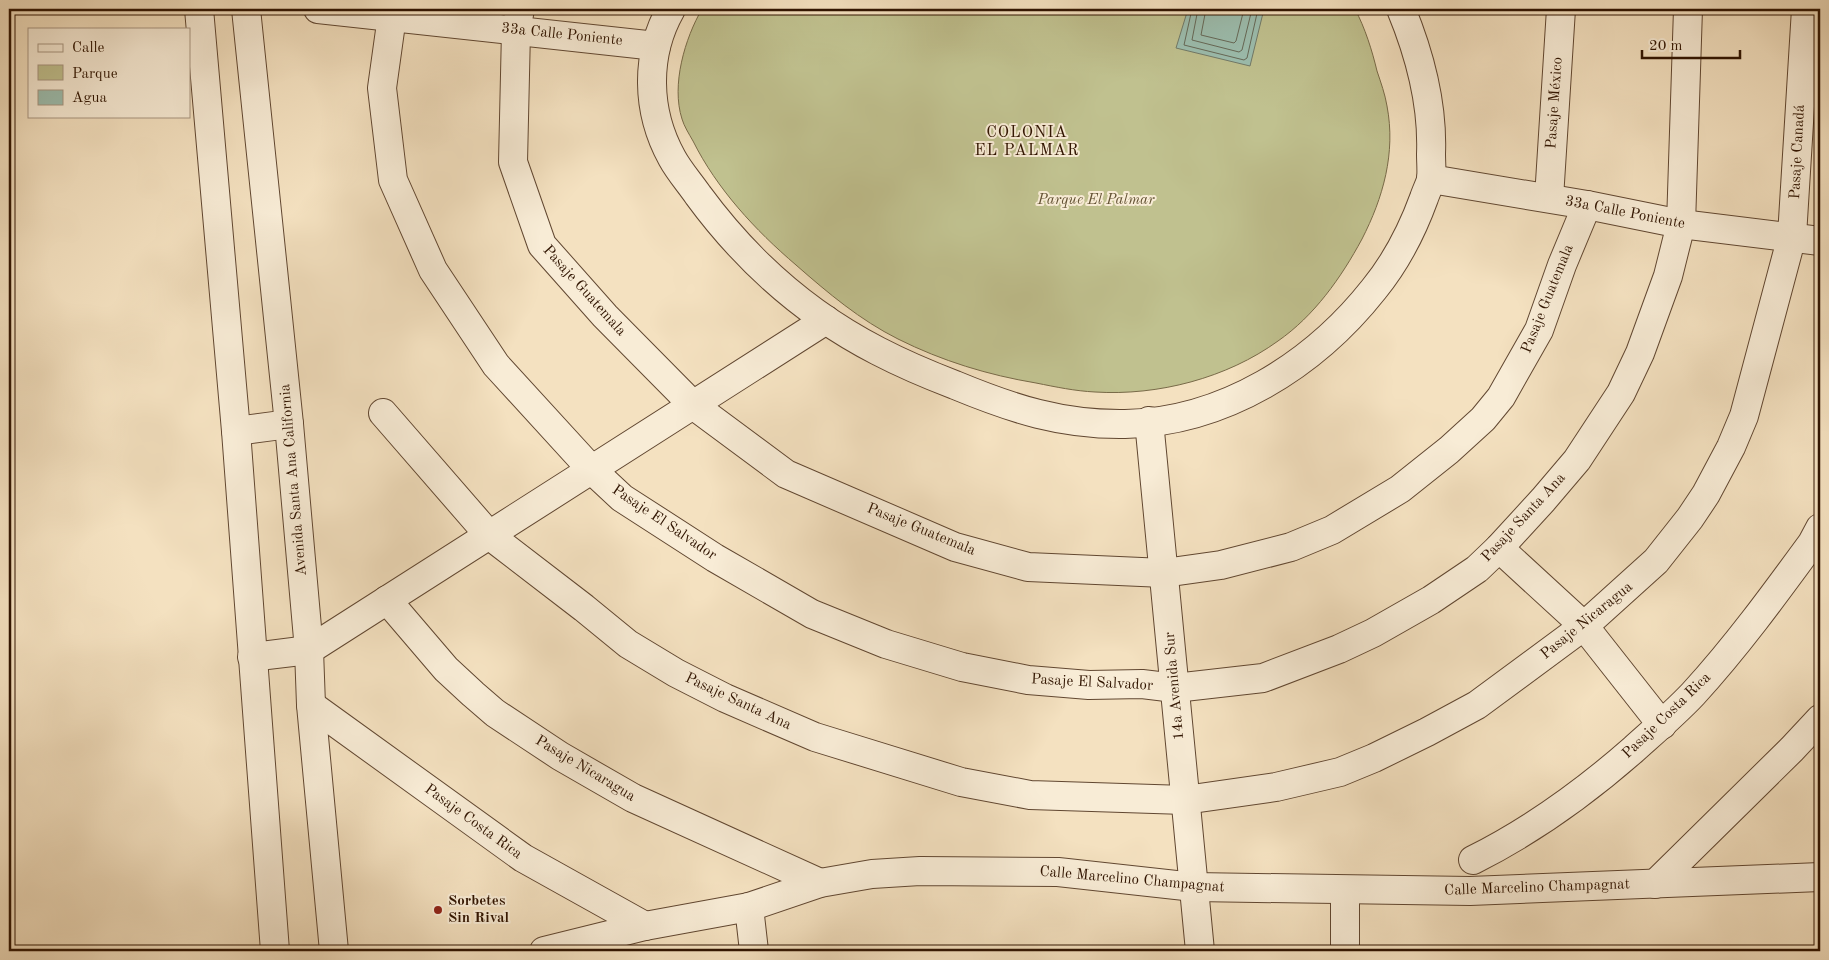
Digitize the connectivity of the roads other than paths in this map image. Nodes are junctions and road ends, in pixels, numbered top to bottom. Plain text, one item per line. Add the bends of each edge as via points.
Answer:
1 (200, 9) edge
2 (246, 9) edge
3 (318, 9) edge
4 (671, 9) edge
5 (1401, 9) edge
6 (1561, 9) edge
7 (1688, 9) edge
8 (1806, 9) edge
9 (392, 13) edge
10 (518, 20) edge
11 (659, 30) edge
12 (1431, 179) junction
13 (1549, 198) junction
14 (1587, 205) junction
15 (1681, 224) junction
16 (1792, 236) junction
17 (1820, 241) edge
18 (826, 320) junction
19 (693, 405) junction
20 (383, 413) dead end
21 (1149, 421) junction
22 (289, 424) junction
23 (236, 431) junction
24 (592, 470) junction
25 (1820, 528) edge
26 (489, 535) junction
27 (1499, 548) junction
28 (1164, 573) junction
29 (387, 600) junction
30 (1584, 626) junction
31 (309, 650) junction
32 (252, 657) junction
33 (1175, 688) junction
34 (311, 705) junction
35 (1820, 719) edge
36 (1662, 725) junction
37 (1186, 800) junction
38 (1473, 860) dead end
39 (1820, 877) edge
40 (820, 883) junction
41 (1655, 884) junction
42 (1194, 887) junction
43 (1345, 890) junction
44 (749, 907) junction
45 (644, 926) junction
46 (275, 951) edge
47 (334, 951) edge
48 (544, 951) edge
49 (754, 951) edge
50 (1200, 951) edge
51 (1344, 951) edge

1 - 23 street
2 - 22 street, Avenida Santa Ana California
3 - 9 street, 33a Calle Poniente
4 - 11 street
5 - 12 street via 1422,70 1432,143
6 - 13 street, Pasaje México
7 - 15 street, Pasaje Santa Ana
8 - 16 street, Pasaje Canadá
9 - 10 street, 33a Calle Poniente
9 - 24 street, Pasaje El Salvador via 382,88 393,180 433,270 496,365
10 - 11 street, 33a Calle Poniente
10 - 19 street, Pasaje Guatemala via 513,162 542,245 605,316
11 - 18 street via 651,85 661,136 673,160 738,244 796,298
12 - 13 street, 33a Calle Poniente
12 - 21 street via 1418,215 1381,281 1330,338 1300,362 1235,398 1201,412
13 - 14 street, 33a Calle Poniente
14 - 15 street, 33a Calle Poniente
14 - 28 street, Pasaje Guatemala via 1539,330 1522,363 1501,398 1449,450 1400,489 1332,530 1291,547 1230,563
15 - 16 street, 33a Calle Poniente
15 - 27 street, Pasaje Santa Ana via 1668,276 1640,353 1621,393 1577,460
16 - 17 street, 33a Calle Poniente
16 - 30 street, Pasaje Nicaragua via 1744,416 1706,494 1656,561
18 - 19 street
18 - 21 street via 876,351 996,402 1061,420 1128,424
19 - 24 street
19 - 28 street, Pasaje Guatemala via 786,474 955,547 1028,567
20 - 26 street, Pasaje Santa Ana
21 - 28 street, 14a Avenida Sur
22 - 23 street
22 - 31 street, Avenida Santa Ana California
23 - 32 street
24 - 26 street
24 - 33 street, Pasaje El Salvador via 622,498 724,563 812,614 886,644 962,667 1028,680
25 - 36 street, Pasaje Costa Rica via 1730,652
26 - 29 street
26 - 37 street, Pasaje Santa Ana via 628,644 725,698 815,738 961,782 1030,795
27 - 30 street
27 - 33 street, Pasaje Santa Ana via 1477,569 1431,600 1339,649 1263,678
28 - 33 street, 14a Avenida Sur
29 - 31 street
29 - 40 street, Pasaje Nicaragua via 453,675 495,713 544,746 633,798
30 - 36 street
30 - 37 street, Pasaje Nicaragua via 1478,705 1374,758 1340,772 1276,787
31 - 32 street
31 - 34 street, Avenida Santa Ana California
32 - 46 street
33 - 37 street, 14a Avenida Sur
34 - 45 street, Pasaje Costa Rica via 524,858
34 - 47 street, Avenida Santa Ana California
35 - 41 street
36 - 38 street, Pasaje Costa Rica via 1562,807 1510,842
37 - 42 street, 14a Avenida Sur
39 - 41 street, Calle Marcelino Champagnat
40 - 42 street, Calle Marcelino Champagnat via 872,874 920,871 1058,872
40 - 44 street, Calle Marcelino Champagnat
41 - 43 street, Calle Marcelino Champagnat via 1470,892
42 - 43 street, Calle Marcelino Champagnat
42 - 50 street, 14a Avenida Sur
43 - 51 street
44 - 45 street, Calle Marcelino Champagnat
44 - 49 street
45 - 48 street, Calle Marcelino Champagnat

